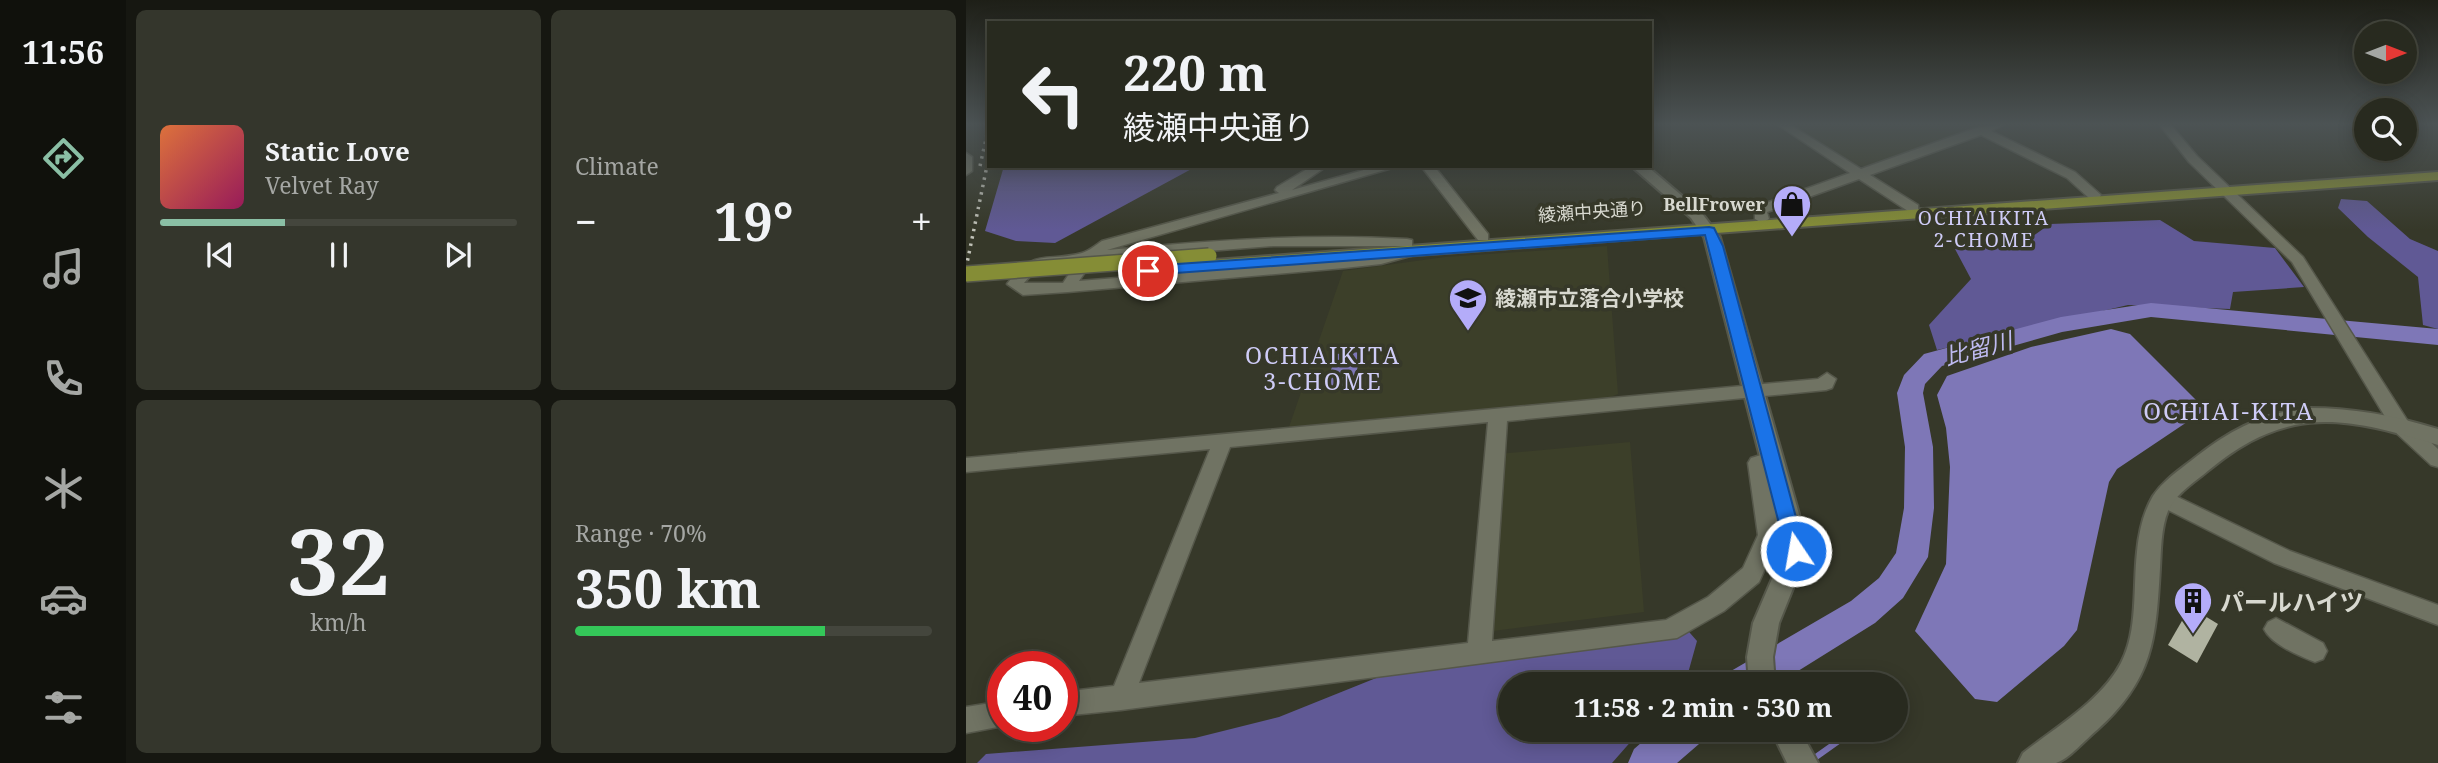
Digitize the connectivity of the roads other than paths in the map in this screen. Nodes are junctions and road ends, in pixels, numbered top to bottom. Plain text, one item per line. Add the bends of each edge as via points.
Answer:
1 (1838, 160) edge
2 (1900, 160) edge
3 (2040, 160) edge
4 (2194, 160) edge
5 (1318, 168) edge
6 (1386, 168) edge
7 (1429, 168) edge
8 (1640, 168) edge
9 (2438, 169) edge
10 (1861, 174) junction
11 (2438, 176) edge
12 (2225, 189) junction
13 (2094, 195) junction
14 (1271, 199) junction
15 (1913, 208) junction
16 (1762, 219) junction
17 (1707, 227) junction
18 (1483, 237) junction
19 (1408, 247) junction
20 (1088, 256) junction
21 (1204, 261) junction
22 (966, 274) edge
23 (966, 285) edge
24 (1068, 286) junction
25 (1827, 380) dead end
26 (1753, 390) junction
27 (1498, 413) junction
28 (2400, 425) junction
29 (2438, 437) edge
30 (1223, 441) junction
31 (1772, 460) junction
32 (2438, 460) edge
33 (966, 465) edge
34 (2163, 498) junction
35 (2438, 615) edge
36 (2276, 629) dead end
37 (2315, 651) dead end
38 (1479, 653) junction
39 (1761, 672) edge
40 (1121, 698) junction
41 (1078, 702) edge
42 (987, 716) edge
43 (966, 720) edge
44 (1792, 742) edge
45 (1803, 763) edge
46 (2032, 763) edge

1 - 10 street
2 - 10 street
3 - 13 street via 2071,175
4 - 12 street
5 - 14 street
6 - 14 street
7 - 18 street
8 - 17 street
9 - 12 main road, 綾瀬中央通り
10 - 15 street
10 - 16 street via 1760,210
11 - 12 main road, 綾瀬中央通り
12 - 13 main road, 綾瀬中央通り
12 - 17 main road, 綾瀬中央通り
12 - 28 street via 2298,260
13 - 15 main road, 綾瀬中央通り
14 - 20 street via 1114,241
15 - 16 main road, 綾瀬中央通り
16 - 17 main road, 綾瀬中央通り
17 - 18 main road, 綾瀬中央通り
17 - 19 main road, 綾瀬中央通り
17 - 26 street via 1716,246
18 - 19 main road, 綾瀬中央通り
19 - 20 street via 1364,239
19 - 21 main road, 綾瀬中央通り
19 - 24 street via 1381,260
20 - 24 street
20 - 24 street via 1039,262 1015,284 1023,290
21 - 22 main road, bridge
21 - 23 main road
25 - 26 street via 1826,384
26 - 27 street
26 - 31 street
27 - 30 street
27 - 38 street
28 - 29 street
28 - 32 street
28 - 34 street via 2342,418 2276,419 2239,436
30 - 33 street
30 - 40 street
31 - 38 street via 1758,463 1769,535 1751,575 1716,604 1670,630
31 - 39 street via 1796,551 1766,623
34 - 35 street via 2282,557
34 - 46 street via 2155,516 2139,647 2130,673 2114,693
36 - 37 street
38 - 40 street
40 - 41 street
42 - 43 street
44 - 45 street

